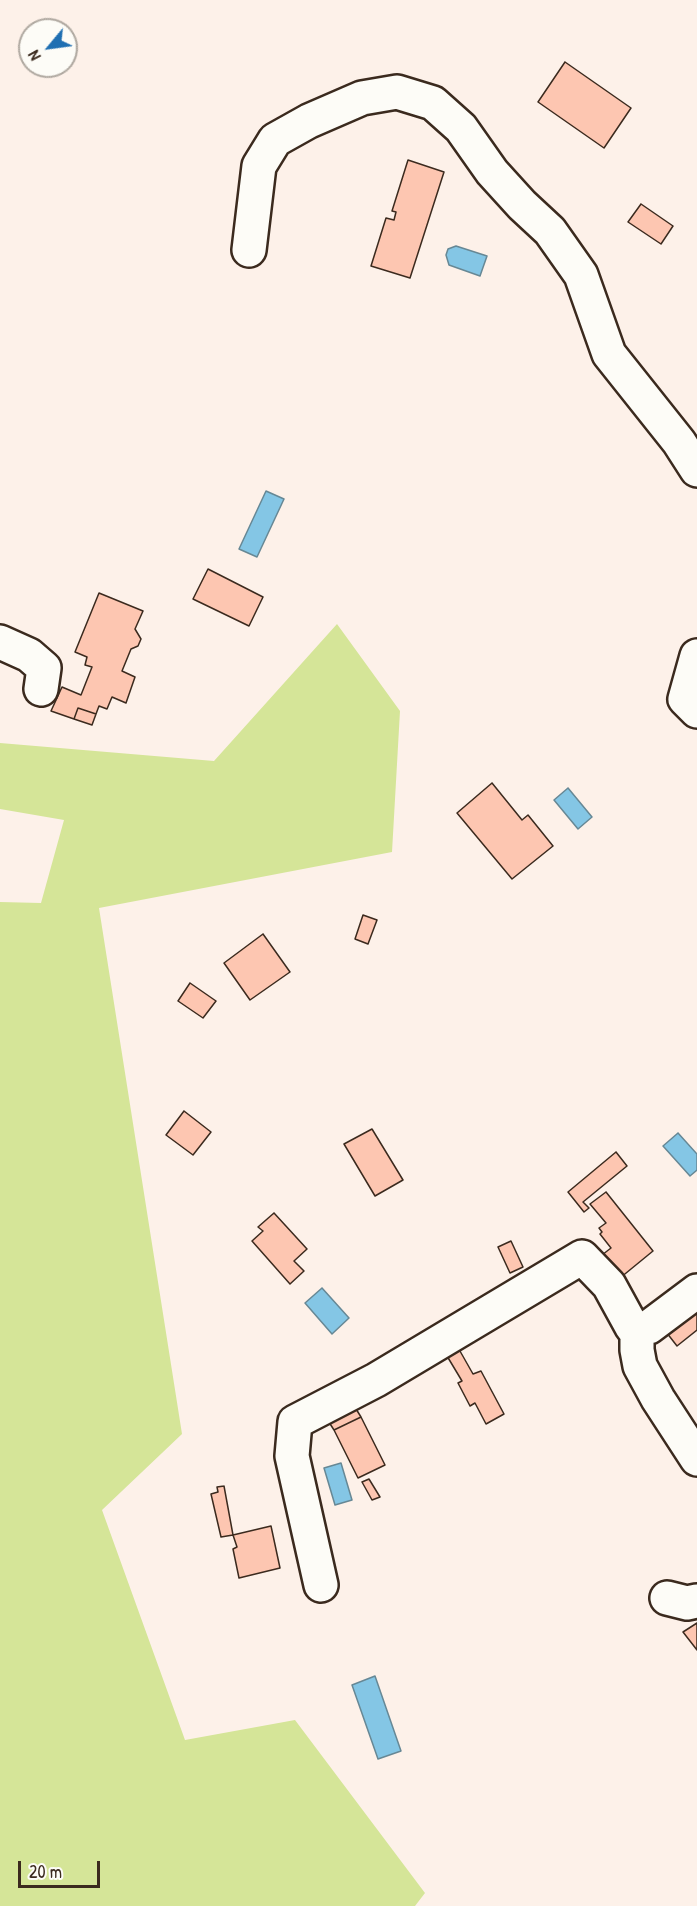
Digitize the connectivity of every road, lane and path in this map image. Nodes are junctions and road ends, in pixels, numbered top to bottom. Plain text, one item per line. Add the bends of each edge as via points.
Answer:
1 (249, 250) dead end
2 (697, 470) edge
3 (0, 642) edge
4 (697, 656) edge
5 (41, 688) dead end
6 (697, 711) edge
7 (697, 1291) edge
8 (637, 1330) junction
9 (697, 1459) edge
10 (321, 1585) dead end

1 - 2 street via 259,166 275,140 362,98 397,92 433,103 461,128 492,172 550,231 581,275 609,354
3 - 5 street via 29,655 44,668
4 - 6 street via 685,699
7 - 8 street via 650,1327
8 - 9 street via 640,1366
8 - 10 street via 609,1285 582,1257 376,1380 295,1422 292,1456

